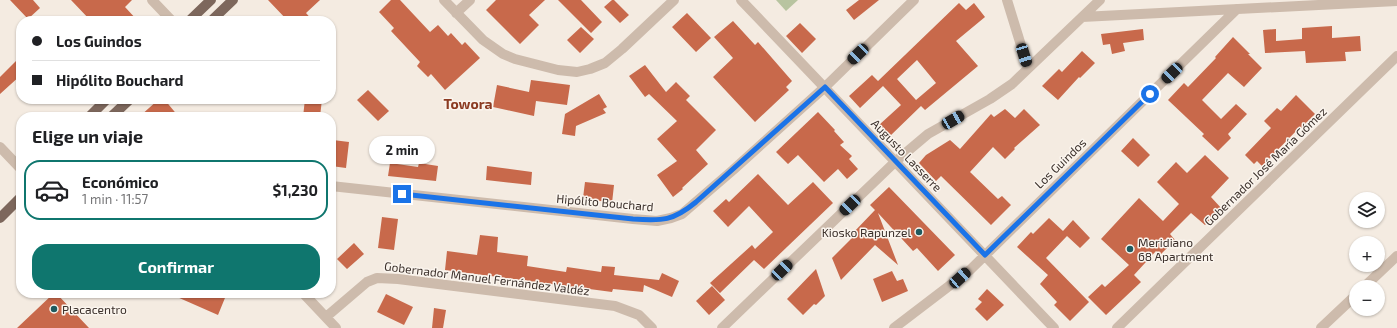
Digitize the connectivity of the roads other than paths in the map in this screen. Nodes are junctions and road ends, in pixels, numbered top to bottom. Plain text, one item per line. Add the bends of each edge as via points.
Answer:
1 (152, 0) edge
2 (211, 0) edge
3 (233, 0) edge
4 (444, 0) edge
5 (470, 0) edge
6 (674, 0) edge
7 (741, 0) edge
8 (914, 0) edge
9 (1007, 0) edge
10 (1100, 0) edge
11 (1397, 1) edge
12 (1238, 9) junction
13 (456, 13) junction
14 (167, 16) edge
15 (194, 16) edge
16 (216, 16) edge
17 (1082, 17) junction
18 (1397, 56) edge
19 (1028, 68) junction
20 (825, 87) junction
21 (102, 104) edge
22 (125, 104) edge
23 (94, 112) edge
24 (116, 112) edge
25 (0, 146) edge
26 (896, 161) junction
27 (16, 164) edge
28 (336, 187) edge
29 (16, 202) edge
30 (0, 218) edge
31 (985, 255) junction
32 (1397, 256) edge
33 (1371, 280) edge
34 (308, 298) edge
35 (1349, 302) edge
36 (326, 317) junction
37 (725, 327) edge
38 (336, 328) edge
39 (652, 328) edge
40 (894, 328) edge
41 (1054, 328) edge
42 (1117, 328) edge
43 (1321, 328) edge

1 - 14 street
2 - 15 main road
3 - 16 main road
4 - 13 street
5 - 13 street
6 - 13 street via 604,63 590,70 577,72 558,70 503,54 483,40
7 - 20 street, Augusto Lasserre
8 - 20 street, Hipólito Bouchard
9 - 19 street
10 - 17 street
11 - 12 street
12 - 17 street
12 - 31 street, Los Guindos
17 - 19 street
18 - 42 street, Gobernador José María Gómez
19 - 26 street via 1012,84 928,134
20 - 26 street, Augusto Lasserre
20 - 28 street, Hipólito Bouchard via 682,214 657,221
21 - 23 main road
22 - 24 main road
25 - 27 street
26 - 31 street, Augusto Lasserre
26 - 37 street
29 - 30 main road
31 - 40 street, Los Guindos via 960,278
31 - 41 street, Augusto Lasserre
32 - 33 street
34 - 36 street
35 - 43 street
36 - 38 street
36 - 39 street, Gobernador Manuel Fernández Valdéz via 367,282 377,278 615,306 639,315

